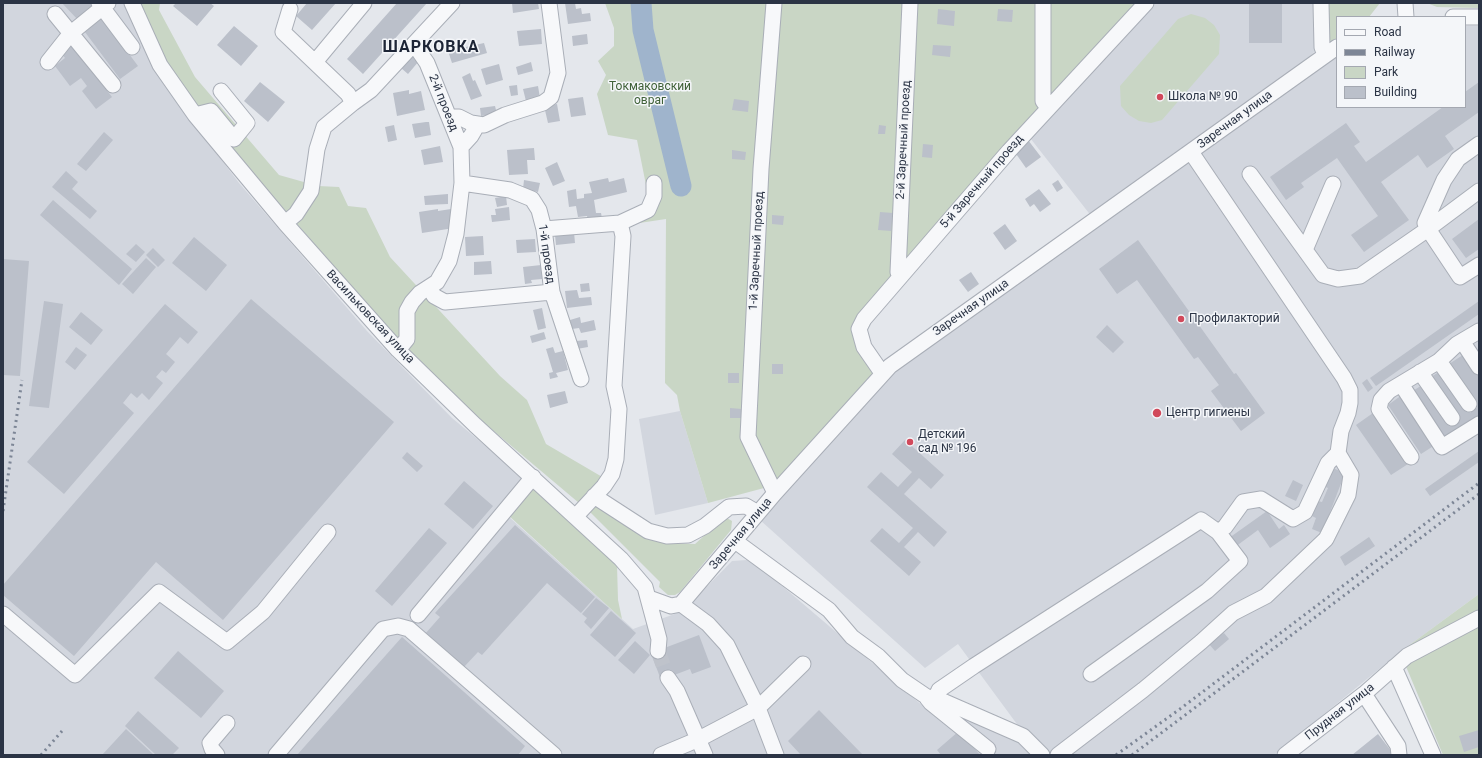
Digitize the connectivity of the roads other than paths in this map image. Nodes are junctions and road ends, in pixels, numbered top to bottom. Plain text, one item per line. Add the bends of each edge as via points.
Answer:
1 (364, 3) edge
2 (452, 3) edge
3 (549, 3) edge
4 (774, 3) edge
5 (910, 3) edge
6 (1043, 3) edge
7 (1146, 3) edge
8 (1321, 3) edge
9 (1405, 3) edge
10 (103, 4) edge
11 (134, 4) edge
12 (290, 9) dead end
13 (55, 14) dead end
14 (1406, 16) edge
15 (1466, 17) edge
16 (1479, 17) edge
17 (71, 33) junction
18 (414, 44) junction
19 (132, 47) dead end
20 (1331, 51) edge
21 (48, 62) dead end
22 (315, 62) junction
23 (113, 85) dead end
24 (221, 90) dead end
25 (353, 103) junction
26 (1048, 108) junction
27 (195, 116) junction
28 (449, 117) junction
29 (478, 124) junction
30 (1479, 144) edge
31 (461, 147) junction
32 (1191, 152) junction
33 (1250, 174) dead end
34 (462, 183) junction
35 (654, 184) dead end
36 (1333, 184) dead end
37 (1479, 191) edge
38 (285, 223) junction
39 (620, 223) junction
40 (1428, 229) junction
41 (544, 230) junction
42 (1305, 250) junction
43 (1479, 265) edge
44 (900, 277) junction
45 (430, 288) junction
46 (552, 292) junction
47 (1479, 331) edge
48 (1462, 341) junction
49 (398, 350) junction
50 (1439, 361) junction
51 (1479, 366) edge
52 (1420, 372) junction
53 (882, 373) junction
54 (581, 379) dead end
55 (1401, 384) junction
56 (1469, 404) dead end
57 (1452, 418) dead end
58 (1479, 424) edge
59 (1338, 453) junction
60 (1411, 457) dead end
61 (533, 477) junction
62 (775, 492) junction
63 (594, 496) junction
64 (758, 513) junction
65 (576, 516) junction
66 (328, 532) dead end
67 (1218, 532) junction
68 (735, 541) junction
69 (649, 598) junction
70 (681, 604) junction
71 (3, 614) edge
72 (418, 615) dead end
73 (1479, 618) edge
74 (661, 646) tunnel mouth
75 (803, 664) dead end
76 (1394, 667) junction
77 (1091, 674) dead end
78 (673, 676) tunnel mouth
79 (1364, 694) junction
80 (931, 697) junction
81 (758, 708) junction
82 (227, 723) dead end
83 (699, 739) junction
84 (988, 749) dead end
85 (217, 755) edge
86 (276, 755) edge
87 (554, 755) edge
88 (661, 755) edge
89 (705, 755) edge
90 (776, 755) edge
91 (1042, 755) edge
92 (1058, 755) edge
93 (1285, 755) edge
94 (1399, 755) edge
95 (1433, 755) edge

1 - 22 street
2 - 18 street
3 - 29 street via 558,73 551,97 543,103 505,115 484,125
4 - 62 street, 1-й Заречный проезд via 762,169 748,437
5 - 44 street, 2-й Заречный проезд via 898,264
6 - 26 street via 1043,102
7 - 26 street, 5-й Заречный проезд
8 - 20 street via 1322,47
9 - 14 street
10 - 17 street
10 - 19 street
11 - 27 street, Васильковская улица via 160,65
12 - 22 street via 283,32
13 - 17 street
15 - 16 street
17 - 21 street
17 - 23 street
18 - 25 street via 371,90
18 - 28 street, 2-й проезд via 427,63
20 - 32 street, Заречная улица
22 - 25 street via 348,94
24 - 27 street via 247,123 234,139 211,111
25 - 38 street via 324,127 317,150 311,192 296,214
26 - 44 street, 5-й Заречный проезд
27 - 38 street, Васильковская улица
28 - 29 street via 459,117
28 - 31 street, 2-й проезд
29 - 31 street
30 - 40 street via 1458,159 1444,180 1425,223
31 - 34 street, 2-й проезд
32 - 53 street, Заречная улица
32 - 59 street via 1350,390 1350,403 1341,431
33 - 42 street
34 - 41 street, 1-й проезд via 510,190 532,199
34 - 45 street, 2-й проезд via 456,234 449,261 437,282
35 - 39 street via 654,196 648,210
36 - 42 street
37 - 40 street
38 - 49 street, Васильковская улица
39 - 41 street
39 - 63 street via 622,236 614,386 619,409 616,459 612,474
40 - 42 street via 1360,276 1338,279 1323,275
40 - 43 street via 1460,277
41 - 46 street, 1-й проезд
44 - 53 street, 5-й Заречный проезд via 864,320 859,330 864,347
45 - 46 street via 434,296 445,302
45 - 49 street, 2-й проезд via 420,293 407,311 407,339
46 - 54 street, 1-й проезд
47 - 48 street
48 - 50 street
48 - 51 street
49 - 61 street, Васильковская улица
50 - 52 street
50 - 56 street
52 - 55 street
52 - 57 street
53 - 62 street, Заречная улица
55 - 58 street via 1442,447
55 - 60 street via 1381,400 1379,409
59 - 67 street via 1328,462 1305,512 1293,519 1261,500 1243,502 1225,527
59 - 92 street via 1350,475 1348,495 1326,539 1266,596 1232,613 1149,685
61 - 65 street, Васильковская улица
61 - 72 street
62 - 64 street, Заречная улица
63 - 64 street via 648,531 667,536 688,535 705,526 729,507 746,506
63 - 65 street
64 - 68 street, Заречная улица
65 - 69 street, Васильковская улица via 622,559 645,587
66 - 71 street via 263,612 227,642 159,592 74,675
67 - 77 street via 1240,561 1207,591
67 - 80 street via 1201,520 974,666
68 - 70 street, Заречная улица
68 - 80 street via 829,610 852,637 878,656 902,680
69 - 70 street via 672,606
69 - 74 street, Васильковская улица
70 - 81 street via 708,624 727,645
73 - 76 street, Прудная улица via 1407,656
75 - 81 street
76 - 79 street, Прудная улица
76 - 95 street
78 - 83 street via 677,691
79 - 93 street, Прудная улица
79 - 94 street via 1398,746
80 - 84 street via 931,703
80 - 91 street via 1023,736
81 - 83 street
81 - 90 street
82 - 85 street via 210,743
83 - 88 street
83 - 89 street
86 - 87 street via 383,630 398,626 409,629

